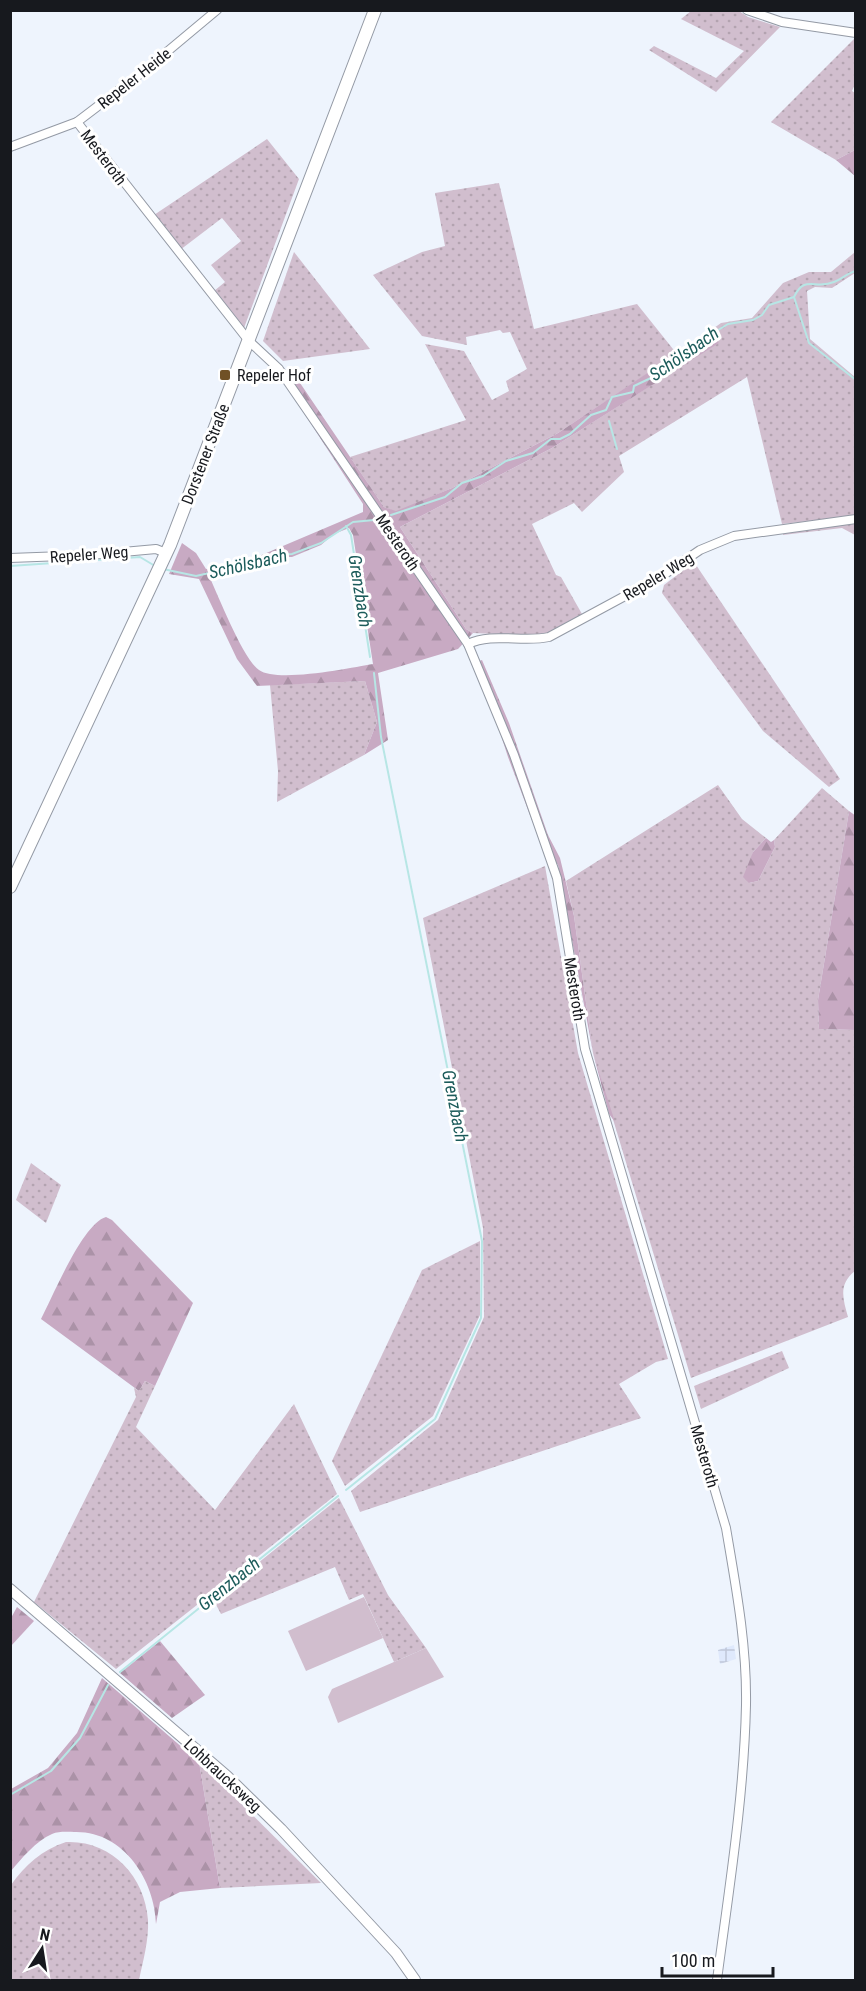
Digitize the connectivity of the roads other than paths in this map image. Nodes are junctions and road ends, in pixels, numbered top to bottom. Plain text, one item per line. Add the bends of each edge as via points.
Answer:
1 (217, 10) edge
2 (375, 10) edge
3 (747, 10) edge
4 (855, 33) edge
5 (77, 122) junction
6 (10, 147) edge
7 (249, 341) junction
8 (855, 519) edge
9 (10, 558) edge
10 (162, 563) junction
11 (468, 644) junction
12 (10, 887) edge
13 (10, 1589) edge
14 (415, 1980) edge
15 (717, 1980) edge

1 - 5 street, Repeler Heide
2 - 7 main road, Dorstener Straße
3 - 4 street via 782,22
5 - 6 street, Repeler Heide
5 - 7 street, Mesteroth
7 - 10 main road, Dorstener Straße
7 - 11 street, Mesteroth via 279,369
8 - 11 street, Repeler Weg via 734,536 700,550 662,576 549,638 485,639
9 - 10 street, Repeler Weg via 156,549
10 - 12 main road, Dorstener Straße
11 - 15 street, Mesteroth via 514,754 557,878 585,1049 726,1528 740,1609 746,1704 736,1837
13 - 14 street, Lohbraucksweg via 227,1776 372,1927

